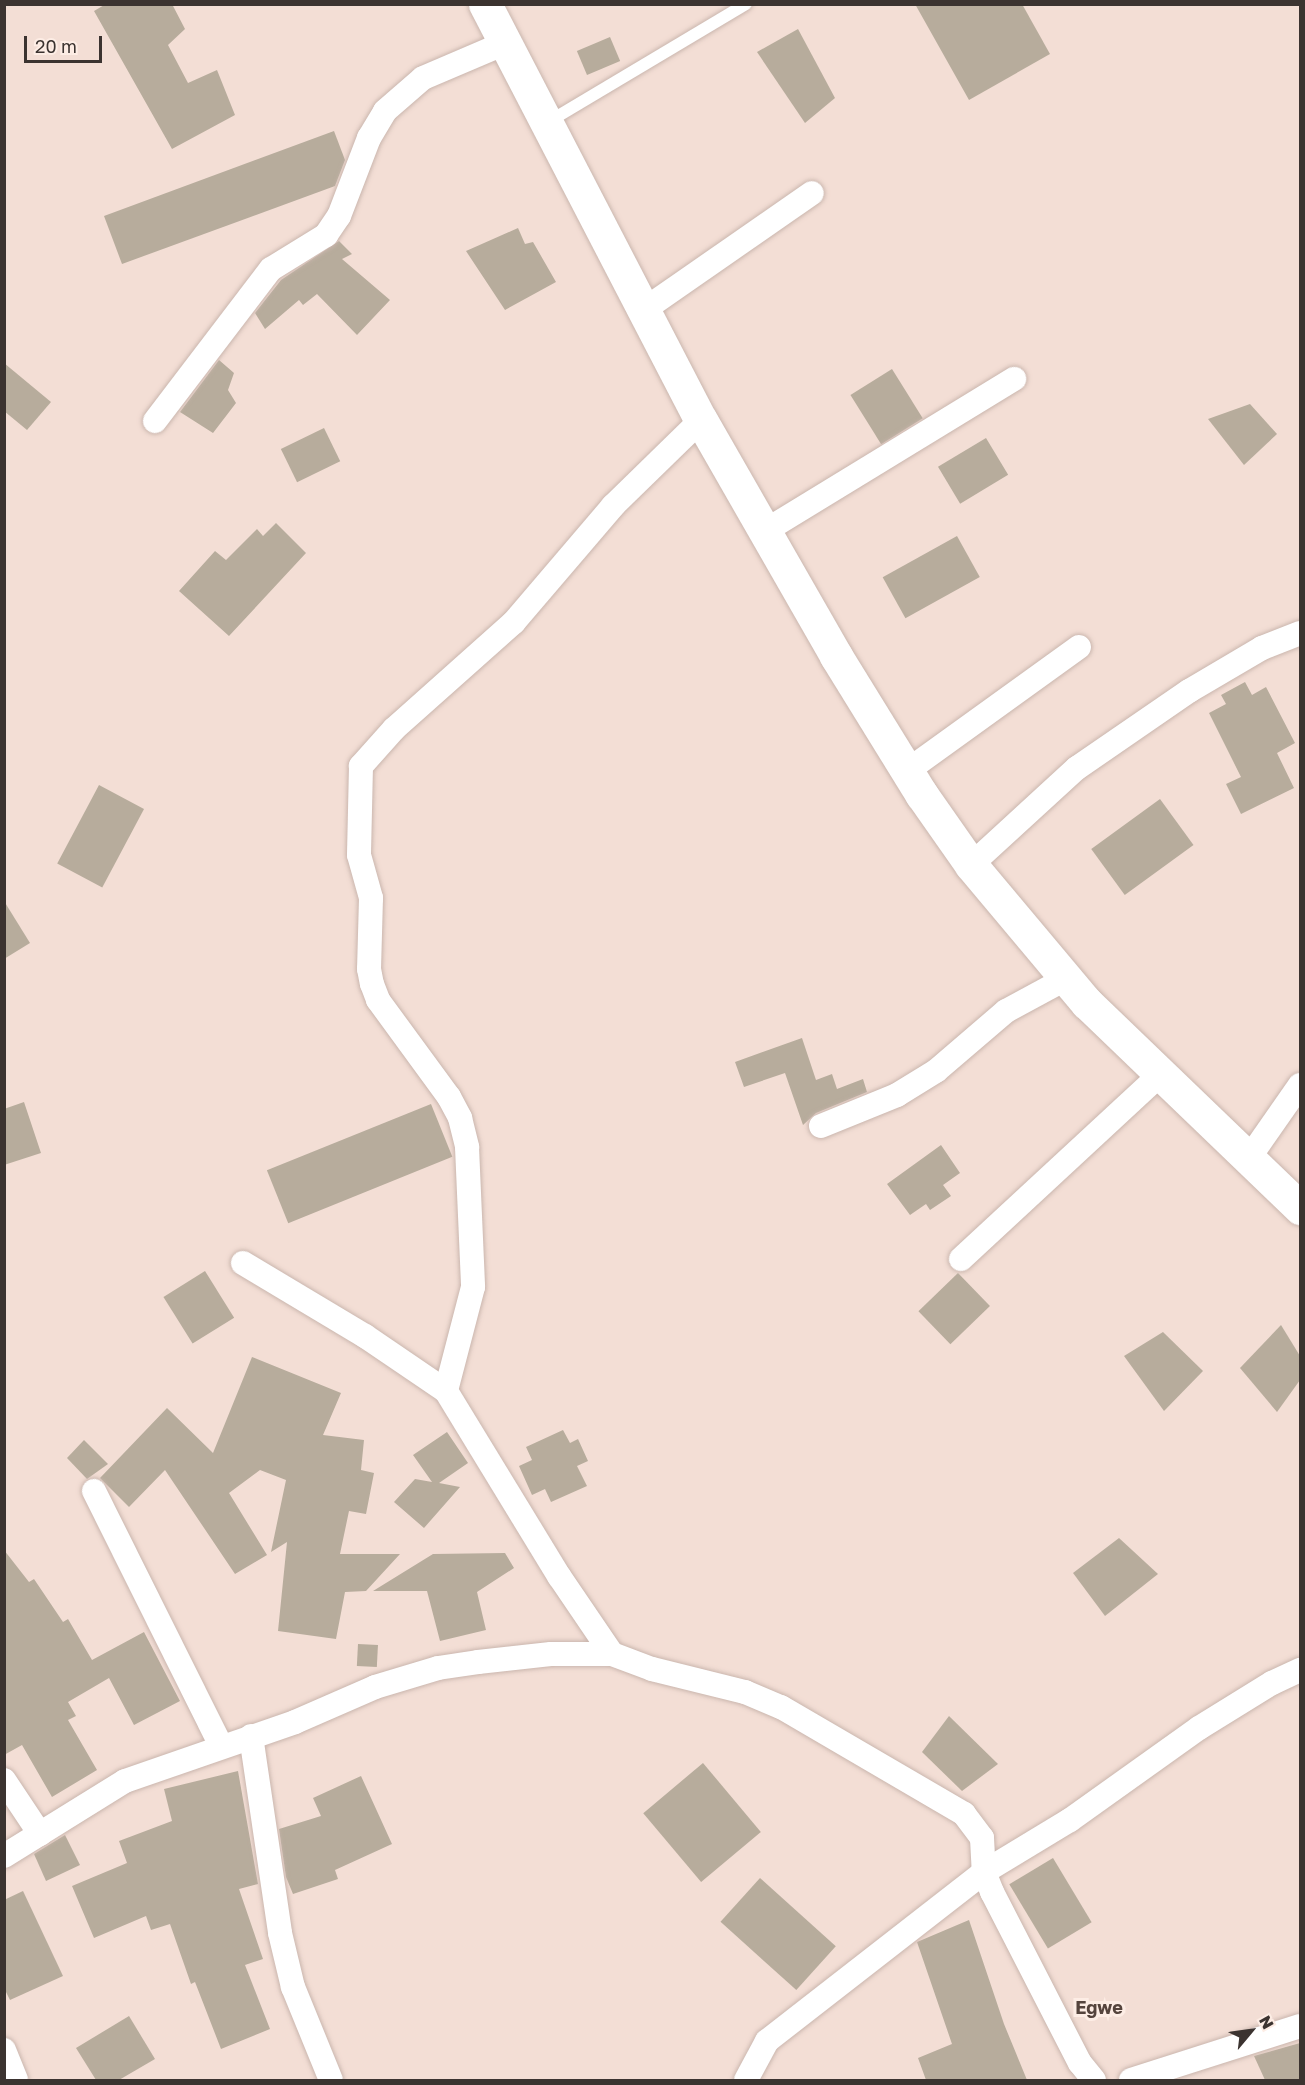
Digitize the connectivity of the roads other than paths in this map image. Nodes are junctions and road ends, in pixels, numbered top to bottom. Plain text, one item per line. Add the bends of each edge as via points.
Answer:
1 (485, 4) edge
2 (746, 4) edge
3 (505, 43) junction
4 (547, 123) junction
5 (812, 193) dead end
6 (645, 309) junction
7 (1014, 379) dead end
8 (701, 420) junction
9 (155, 421) dead end
10 (765, 531) junction
11 (1300, 633) edge
12 (1079, 647) dead end
13 (907, 771) junction
14 (971, 865) junction
15 (1066, 978) junction
16 (1161, 1074) junction
17 (1300, 1085) edge
18 (821, 1126) dead end
19 (1249, 1158) junction
20 (1300, 1208) edge
21 (961, 1259) dead end
22 (243, 1263) dead end
23 (446, 1391) junction
24 (94, 1491) dead end
25 (612, 1654) junction
26 (1300, 1670) edge
27 (251, 1736) junction
28 (221, 1746) junction
29 (4, 1780) edge
30 (40, 1834) junction
31 (4, 1856) edge
32 (984, 1872) junction
33 (1300, 2026) edge
34 (4, 2050) edge
35 (16, 2080) edge
36 (331, 2080) edge
37 (746, 2080) edge
38 (1094, 2080) edge
39 (1131, 2080) edge

1 - 3 street
2 - 4 lane
3 - 4 street
3 - 9 street via 423,78 385,111 369,138 339,216 326,236 271,269
4 - 6 street
5 - 6 street
6 - 8 street
7 - 10 street
8 - 10 street
8 - 23 street via 613,506 514,622 394,729 361,766 359,855 371,898 372,984 378,1000 449,1097 460,1118 467,1147 473,1287
10 - 13 street
11 - 14 street via 1262,648 1189,691 1077,768
12 - 13 street
13 - 14 street
14 - 15 street
15 - 16 street
15 - 18 street via 1006,1011 926,1077 897,1095
16 - 19 street
16 - 21 street
17 - 19 street
19 - 20 street
22 - 23 street via 365,1336
23 - 25 street via 559,1576
24 - 28 street
25 - 27 street via 551,1654 438,1668 375,1687 295,1722
25 - 32 street via 652,1669 745,1692 781,1707 939,1797 964,1814 982,1838
26 - 32 street via 1199,1728 1078,1814
27 - 28 street
27 - 36 street via 283,1944 293,1987
28 - 30 street via 125,1780
29 - 30 street
30 - 31 street
32 - 37 street via 767,2041
32 - 38 street via 1080,2063
33 - 39 street
34 - 35 street

